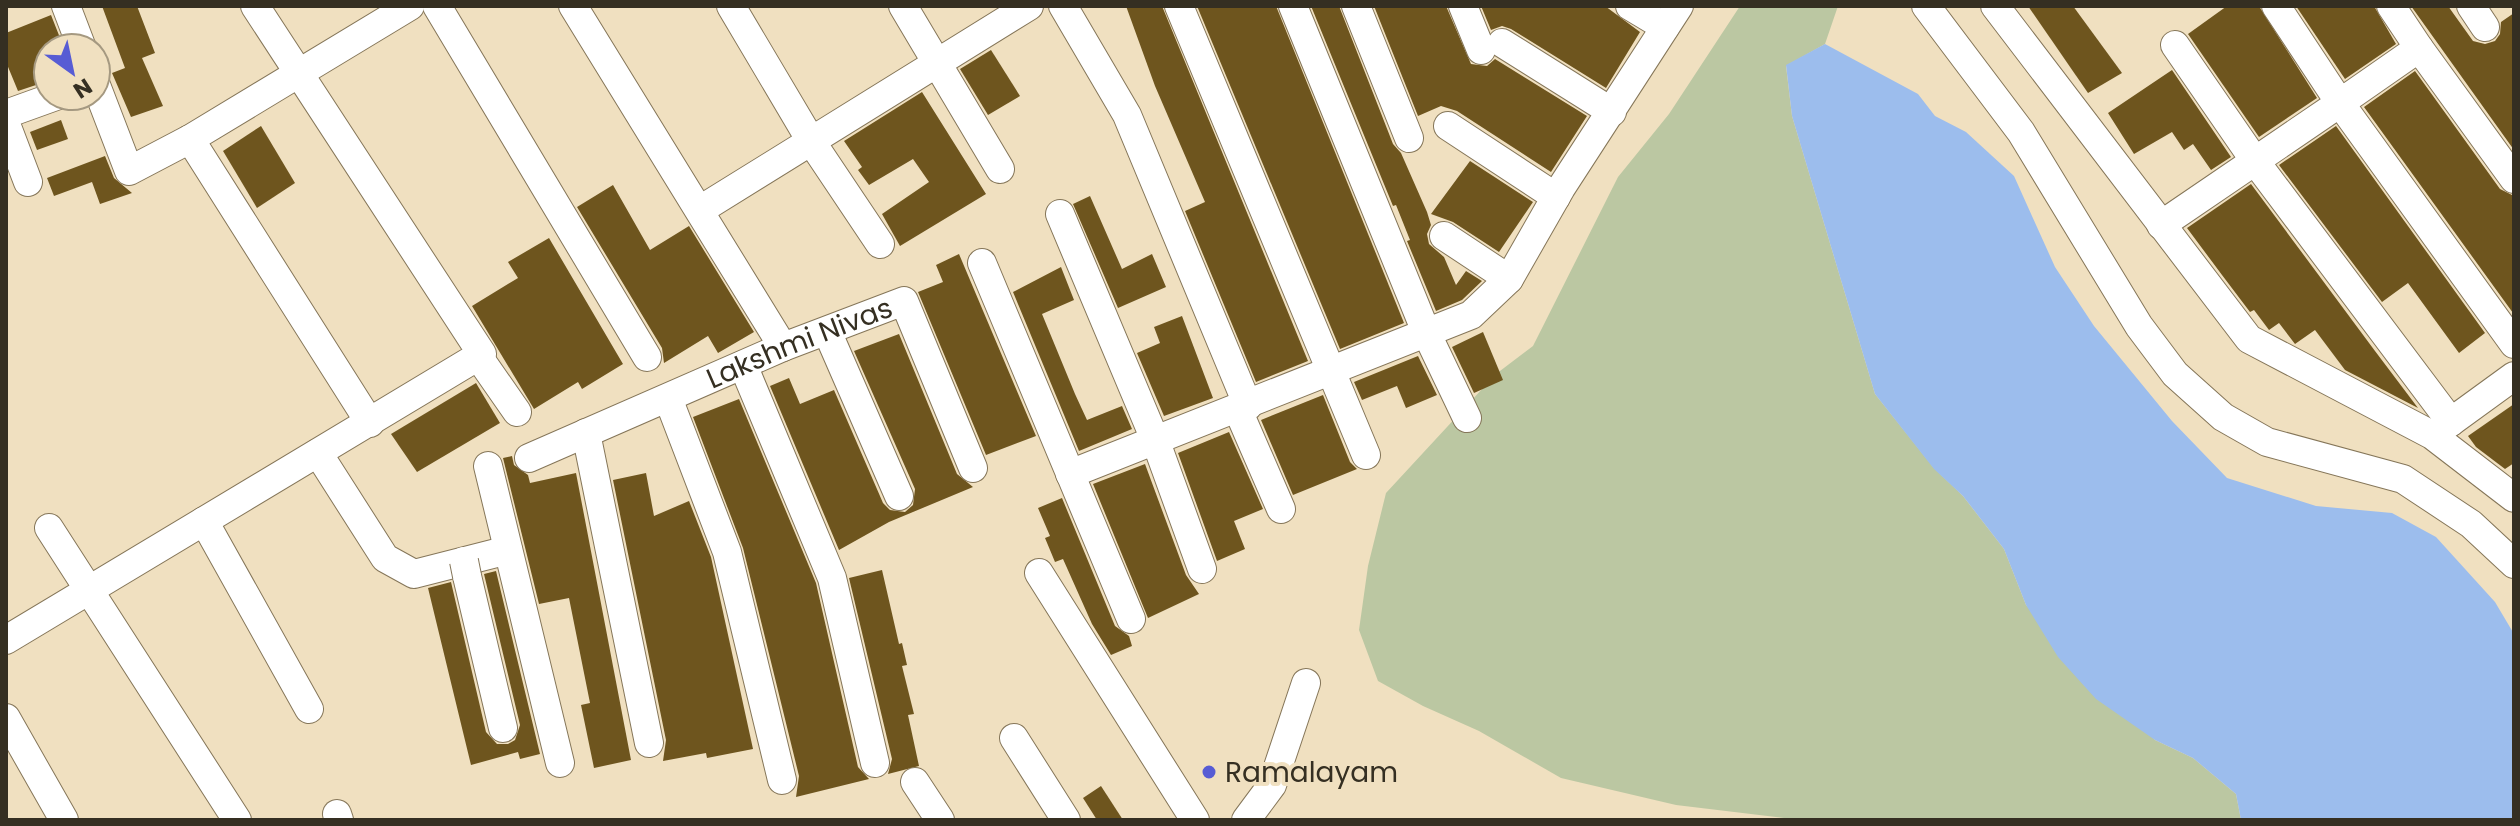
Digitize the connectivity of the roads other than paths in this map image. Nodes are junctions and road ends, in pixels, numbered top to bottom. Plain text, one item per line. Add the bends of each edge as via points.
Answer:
1 (66, 6) edge
2 (255, 6) edge
3 (410, 6) edge
4 (437, 6) edge
5 (573, 6) edge
6 (731, 6) edge
7 (903, 6) edge
8 (1029, 6) edge
9 (1063, 6) edge
10 (1179, 6) edge
11 (1293, 6) edge
12 (1356, 6) edge
13 (1463, 6) edge
14 (1630, 6) edge
15 (1926, 6) edge
16 (1995, 6) edge
17 (2276, 6) edge
18 (2391, 6) edge
19 (1672, 16) edge
20 (76, 32) edge
21 (2175, 45) dead end
22 (2419, 48) junction
23 (937, 63) junction
24 (296, 75) junction
25 (2340, 103) junction
26 (32, 105) edge
27 (106, 112) edge
28 (1612, 112) junction
29 (6, 114) edge
30 (6, 124) edge
31 (1448, 126) dead end
32 (1409, 138) dead end
33 (190, 139) junction
34 (811, 141) junction
35 (2255, 161) junction
36 (1000, 169) dead end
37 (2514, 179) edge
38 (28, 182) dead end
39 (1556, 197) junction
40 (700, 210) junction
41 (1060, 214) dead end
42 (2161, 225) junction
43 (1444, 236) dead end
44 (880, 244) dead end
45 (982, 263) dead end
46 (1509, 279) junction
47 (827, 331) junction
48 (1426, 332) junction
49 (2514, 344) edge
50 (783, 347) junction
51 (478, 356) junction
52 (647, 357) dead end
53 (743, 365) junction
54 (1329, 373) junction
55 (2514, 376) edge
56 (668, 398) junction
57 (1243, 408) junction
58 (517, 412) dead end
59 (1467, 418) dead end
60 (370, 423) junction
61 (2441, 428) junction
62 (586, 433) junction
63 (1156, 442) junction
64 (318, 453) junction
65 (1366, 455) dead end
66 (529, 458) dead end
67 (488, 466) dead end
68 (973, 468) dead end
69 (1070, 474) junction
70 (899, 496) dead end
71 (2514, 498) edge
72 (1281, 509) dead end
73 (204, 521) junction
74 (49, 528) dead end
75 (508, 550) junction
76 (2514, 564) edge
77 (465, 568) dead end
78 (1202, 569) dead end
79 (1039, 573) dead end
80 (87, 590) junction
81 (1131, 619) dead end
82 (6, 640) edge
83 (1306, 683) dead end
84 (309, 709) dead end
85 (6, 718) edge
86 (503, 728) dead end
87 (1014, 738) dead end
88 (649, 743) dead end
89 (560, 763) dead end
90 (875, 763) dead end
91 (782, 780) dead end
92 (915, 782) dead end
93 (64, 820) edge
94 (237, 820) edge
95 (940, 820) edge
96 (1066, 820) edge
97 (1195, 820) edge
98 (1246, 820) edge

1 - 20 street
2 - 24 street
3 - 24 street
4 - 52 street
5 - 40 street
6 - 34 street
7 - 23 street
8 - 23 street
9 - 57 street via 1127,115
10 - 54 street
11 - 48 street
12 - 32 street
13 - 28 street via 1492,47
14 - 19 street
15 - 76 street via 2021,132 2139,326 2175,374 2223,417 2267,442 2403,479 2471,524
16 - 42 street
17 - 25 street
18 - 22 street
19 - 28 street
21 - 35 street
22 - 25 street
22 - 37 street
23 - 34 street
23 - 36 street
24 - 33 street
24 - 51 street via 482,354
25 - 35 street
25 - 49 street
26 - 29 street
27 - 33 street via 129,171
28 - 39 street
30 - 38 street
31 - 39 street
33 - 60 street
34 - 40 street
34 - 44 street
35 - 42 street
35 - 61 street
39 - 46 street
40 - 50 street
41 - 63 street
42 - 61 street via 2249,339
43 - 46 street
45 - 69 street
46 - 48 street via 1471,315
47 - 50 street, Lakshmi Nivas
47 - 68 street, Lakshmi Nivas via 904,301
47 - 70 street
48 - 54 street
48 - 59 street
50 - 53 street, Lakshmi Nivas
51 - 58 street
51 - 60 street
53 - 56 street, Lakshmi Nivas
53 - 90 street via 832,578
54 - 57 street
54 - 65 street
55 - 61 street
56 - 62 street, Lakshmi Nivas
56 - 91 street via 727,552
57 - 63 street
57 - 72 street
60 - 64 street
61 - 71 street
62 - 66 street, Lakshmi Nivas
62 - 88 street
63 - 69 street
63 - 78 street
64 - 73 street
64 - 75 street via 385,558 414,574
67 - 75 street
69 - 81 street
73 - 80 street
73 - 84 street
74 - 80 street
75 - 89 street
77 - 86 street
79 - 97 street
80 - 82 street
80 - 94 street
83 - 98 street via 1272,785
85 - 93 street
87 - 96 street
92 - 95 street

